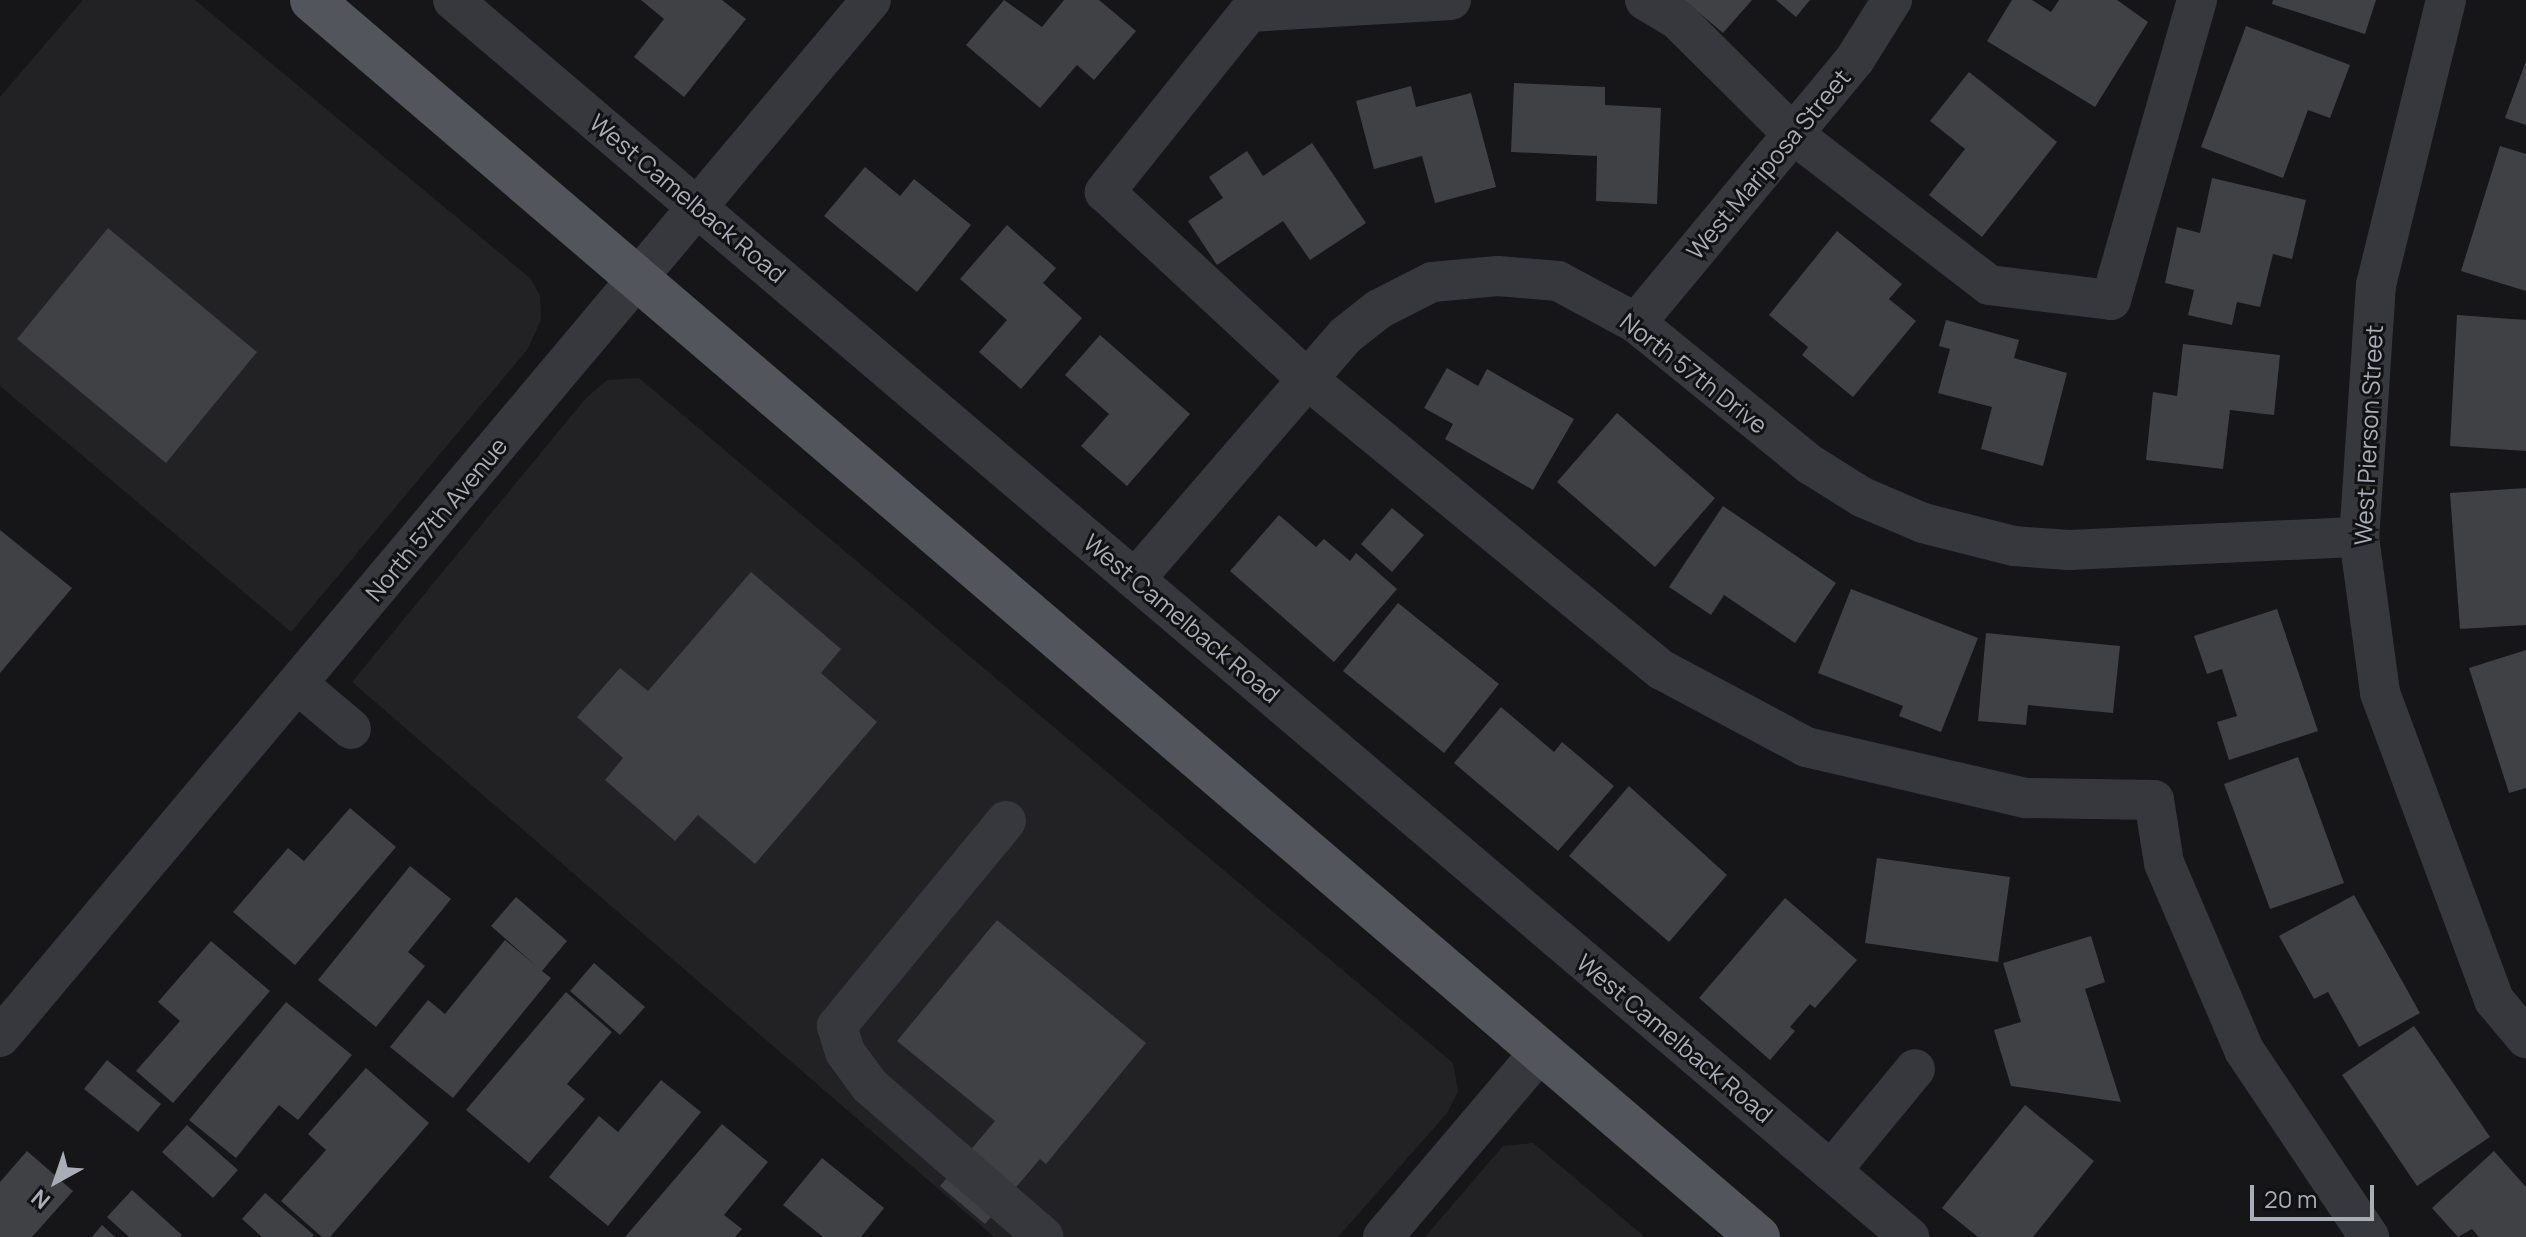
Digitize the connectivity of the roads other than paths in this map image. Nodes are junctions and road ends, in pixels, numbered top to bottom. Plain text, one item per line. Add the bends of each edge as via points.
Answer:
1 (312, 0) edge
2 (453, 0) edge
3 (871, 0) edge
4 (1451, 0) edge
5 (1645, 0) edge
6 (1892, 0) edge
7 (2197, 0) edge
8 (2446, 0) edge
9 (1793, 134) junction
10 (696, 203) junction
11 (636, 277) junction
12 (1636, 323) junction
13 (1306, 378) junction
14 (2359, 537) junction
15 (1136, 578) junction
16 (299, 685) junction
17 (351, 729) dead end
18 (1006, 821) dead end
19 (0, 1037) edge
20 (2526, 1038) edge
21 (1540, 1052) junction
22 (1915, 1069) dead end
23 (1831, 1171) junction
24 (1044, 1237) edge
25 (1383, 1237) edge
26 (1758, 1237) edge
27 (1909, 1237) edge
28 (2369, 1237) edge

1 - 11 main road
2 - 10 street, West Camelback Road
3 - 10 street, North 57th Avenue
4 - 13 street via 1249,12 1105,192
5 - 9 street via 1677,19
6 - 9 street, West Mariposa Street via 1855,59
7 - 9 street via 2111,300 1989,285
8 - 14 street, West Pierson Street via 2376,284
9 - 12 street, West Mariposa Street
10 - 11 street, North 57th Avenue
10 - 15 street, West Camelback Road
11 - 16 street, North 57th Avenue
11 - 21 main road
12 - 13 street, North 57th Drive via 1558,281 1498,276 1432,282 1379,309
12 - 14 street, North 57th Drive via 1811,465 1862,497 1937,527 2014,546 2069,550
13 - 15 street, North 57th Drive
13 - 28 street via 1662,670 1806,747 2026,798 2154,800 2164,863 2244,1050
14 - 20 street, West Pierson Street via 2380,693 2494,1000
15 - 23 street, West Camelback Road
16 - 17 street
16 - 19 street, North 57th Avenue
18 - 24 street via 837,1026 845,1052 870,1086
21 - 25 street
21 - 26 main road
22 - 23 street
23 - 27 street, West Camelback Road

